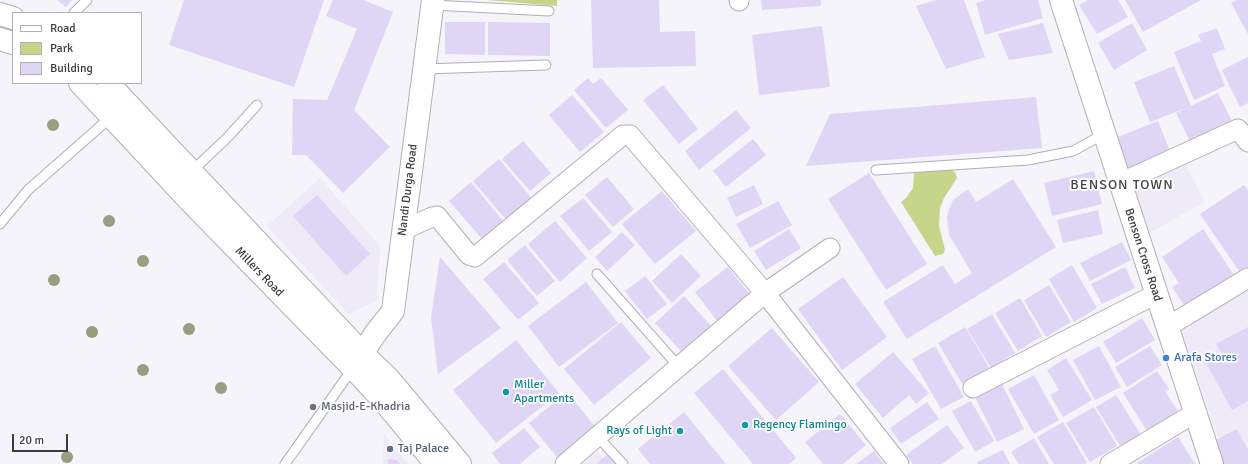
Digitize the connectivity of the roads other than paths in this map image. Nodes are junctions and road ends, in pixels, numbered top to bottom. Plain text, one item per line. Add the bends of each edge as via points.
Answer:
1 (87, 0) edge
2 (1060, 0) edge
3 (433, 2) edge
4 (549, 10) dead end
5 (75, 12) edge
6 (0, 14) edge
7 (12, 18) edge
8 (0, 39) edge
9 (12, 43) edge
10 (546, 65) dead end
11 (424, 69) junction
12 (81, 84) edge
13 (109, 84) edge
14 (256, 105) dead end
15 (111, 116) junction
16 (1104, 134) junction
17 (1248, 142) edge
18 (876, 170) dead end
19 (198, 177) junction
20 (1120, 183) junction
21 (188, 199) junction
22 (0, 224) edge
23 (403, 230) junction
24 (830, 248) dead end
25 (597, 274) dead end
26 (1248, 278) edge
27 (765, 292) junction
28 (1156, 294) junction
29 (1166, 327) junction
30 (358, 361) junction
31 (679, 367) junction
32 (973, 388) dead end
33 (1195, 413) junction
34 (598, 437) junction
35 (285, 464) edge
36 (436, 464) edge
37 (460, 464) edge
38 (565, 464) edge
39 (623, 464) edge
40 (899, 464) edge
41 (1110, 464) edge
42 (1212, 464) edge

1 - 5 lane
2 - 16 street, Benson Cross Road
3 - 4 lane
3 - 11 street, Nandi Durga Road
6 - 7 street
8 - 9 street
10 - 11 lane
11 - 23 street, Nandi Durga Road
12 - 15 street, Millers Road
13 - 19 street, Millers Road
14 - 19 lane
15 - 21 street, Millers Road
15 - 22 lane via 28,190
16 - 18 lane via 1073,151 1028,160
16 - 20 street, Benson Cross Road
17 - 20 street via 1238,129
19 - 21 street
19 - 30 street, Millers Road
20 - 28 street, Benson Cross Road
21 - 30 street, Millers Road
23 - 27 street via 437,216 469,255 475,257 626,134 633,138
23 - 30 street, Nandi Durga Road via 393,311
24 - 27 street
25 - 31 lane
26 - 29 street
27 - 31 street
27 - 40 street
28 - 29 street, Benson Cross Road
28 - 32 street
29 - 33 street, Benson Cross Road
30 - 35 lane
30 - 36 street, Millers Road via 375,391
30 - 37 street, Millers Road via 390,379
31 - 34 street
33 - 41 street
33 - 42 street, Benson Cross Road
34 - 38 street
34 - 39 lane

